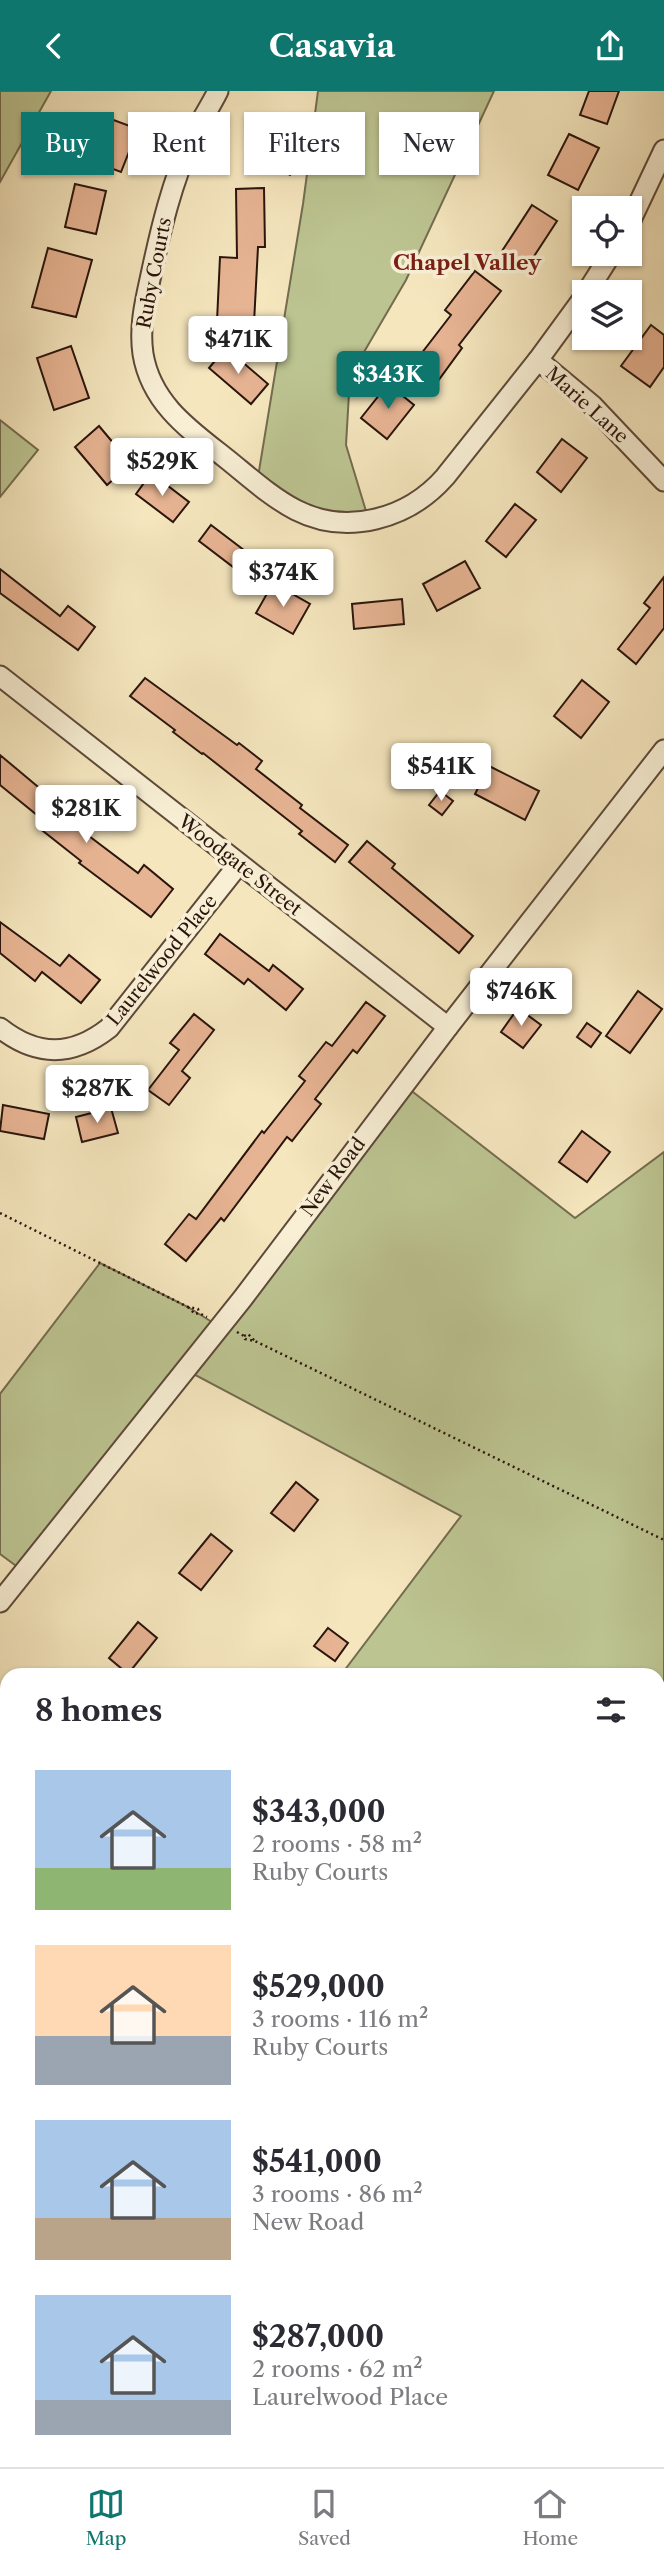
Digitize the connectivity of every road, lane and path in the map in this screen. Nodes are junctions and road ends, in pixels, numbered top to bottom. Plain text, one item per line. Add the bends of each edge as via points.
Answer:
1 (218, 91) edge
2 (664, 151) edge
3 (642, 197) edge
4 (572, 313) edge
5 (538, 360) junction
6 (664, 481) edge
7 (0, 677) edge
8 (664, 750) edge
9 (239, 864) junction
10 (448, 1027) junction
11 (0, 1028) edge
12 (0, 1213) edge
13 (188, 1307) dead end
14 (255, 1341) dead end
15 (664, 1540) edge
16 (0, 1602) edge

1 - 5 street, Ruby Courts via 193,137 169,199 142,314 148,373 180,422 295,510 343,523 369,521 401,511 437,486
2 - 3 street
4 - 5 street, Ruby Courts
5 - 6 street, Marie Lane via 592,405
7 - 9 street, Woodgate Street
8 - 10 street, New Road
9 - 10 street, Woodgate Street
9 - 11 street, Laurelwood Place via 109,1028 95,1039 54,1050 22,1043
10 - 16 street, New Road via 243,1298
12 - 13 path
14 - 15 path

